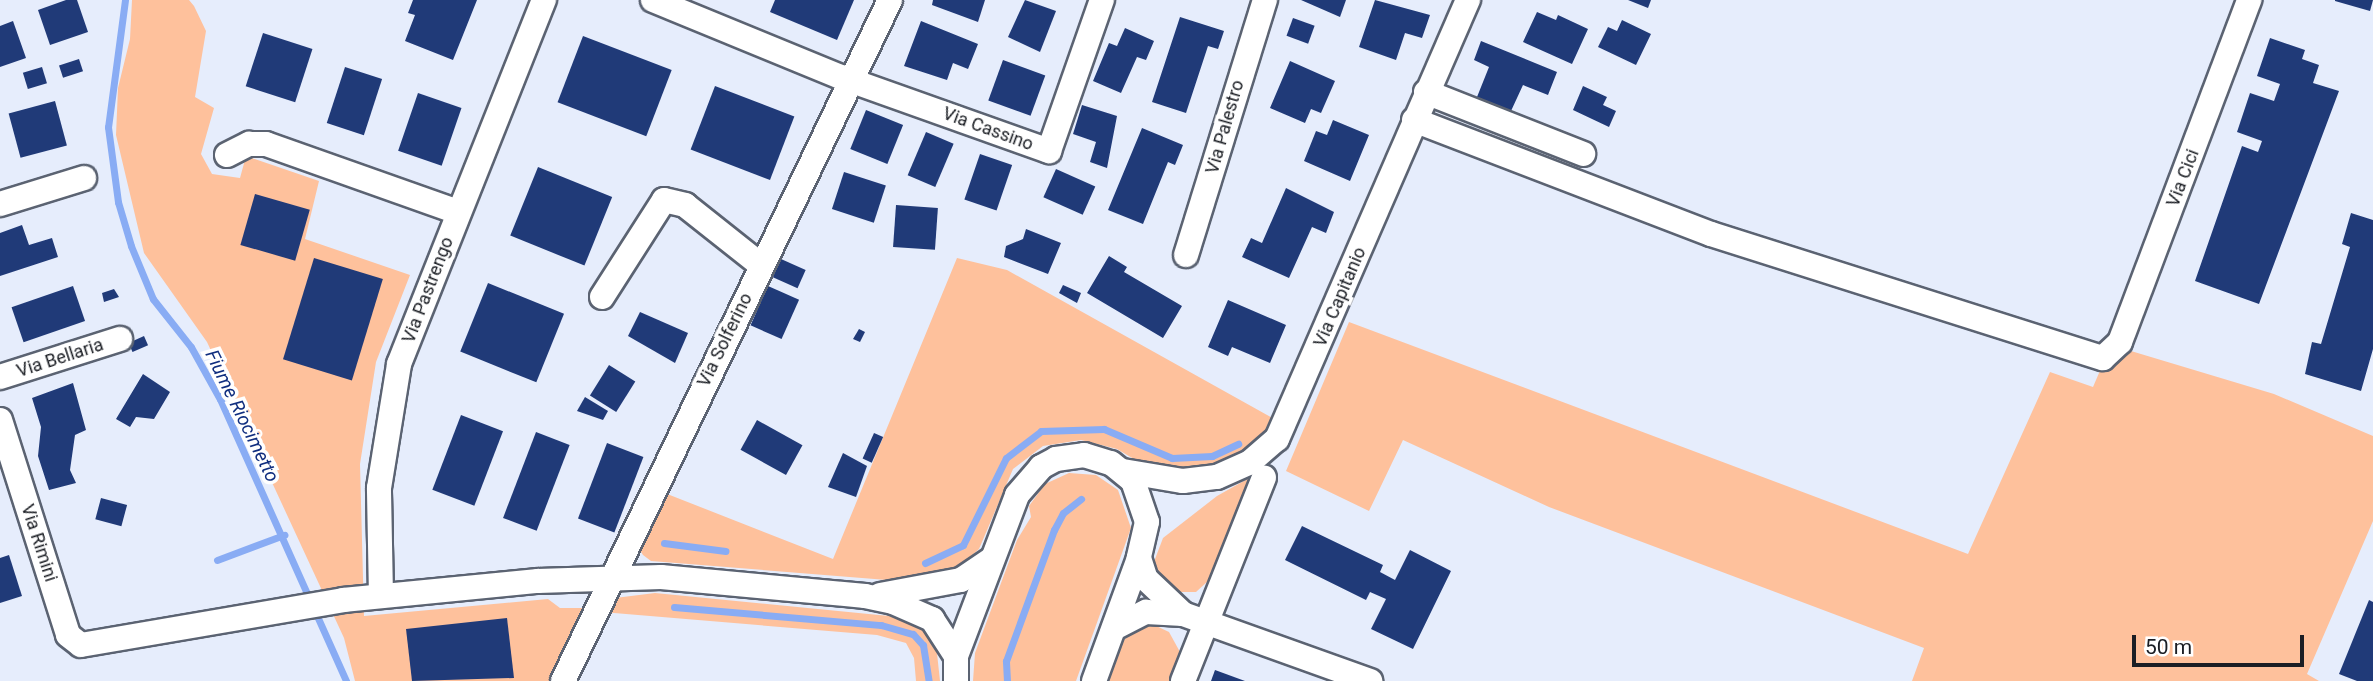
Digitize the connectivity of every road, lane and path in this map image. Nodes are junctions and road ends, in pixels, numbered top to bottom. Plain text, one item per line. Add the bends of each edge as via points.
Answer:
1 (544, 0) edge
2 (653, 0) edge
3 (890, 0) edge
4 (1102, 0) edge
5 (1265, 0) edge
6 (1468, 0) edge
7 (2249, 0) edge
8 (855, 81) junction
9 (1426, 92) junction
10 (1414, 120) junction
11 (1583, 154) dead end
12 (227, 155) dead end
13 (84, 178) dead end
14 (0, 204) edge
15 (458, 212) junction
16 (1186, 255) dead end
17 (762, 266) junction
18 (602, 297) dead end
19 (120, 339) dead end
20 (0, 377) edge
21 (0, 420) edge
22 (1123, 471) junction
23 (1264, 477) dead end
24 (1139, 558) junction
25 (992, 559) junction
26 (616, 577) junction
27 (381, 596) junction
28 (865, 596) junction
29 (1193, 619) junction
30 (1114, 628) junction
31 (956, 669) edge
32 (563, 681) edge
33 (1094, 681) edge
34 (1184, 681) edge
35 (1370, 681) edge

1 - 15 street, Via Pastrengo
2 - 8 street
3 - 8 street, Via Solferino
4 - 8 street, Via Cassino via 1049,151
5 - 16 street, Via Palestro
6 - 9 street, Via Capitanio
7 - 10 street, Via Cici via 2112,354 2093,358 1720,237
8 - 17 street, Via Solferino
9 - 10 street, Via Capitanio
9 - 11 street
10 - 22 street, Via Capitanio via 1277,439 1249,463 1209,479 1173,480
12 - 15 street via 249,144 266,144
13 - 14 street
15 - 27 street, Via Pastrengo via 409,335 391,398 379,488
17 - 18 street via 685,205 664,200
17 - 26 street, Via Solferino via 647,498
19 - 20 street, Via Bellaria
21 - 27 street, Via Rimini via 68,635 82,645 288,607
22 - 24 street via 1145,506 1147,522
22 - 25 street, Via Capitanio via 1084,455 1041,467 1017,495
23 - 29 street
24 - 29 street via 1146,579
24 - 30 street
25 - 28 street via 944,586
25 - 31 street, Via Capitanio
26 - 27 street
26 - 28 street
26 - 32 street, Via Solferino
28 - 31 street via 932,619
29 - 30 street via 1146,612
29 - 34 street
29 - 35 street
30 - 33 street

